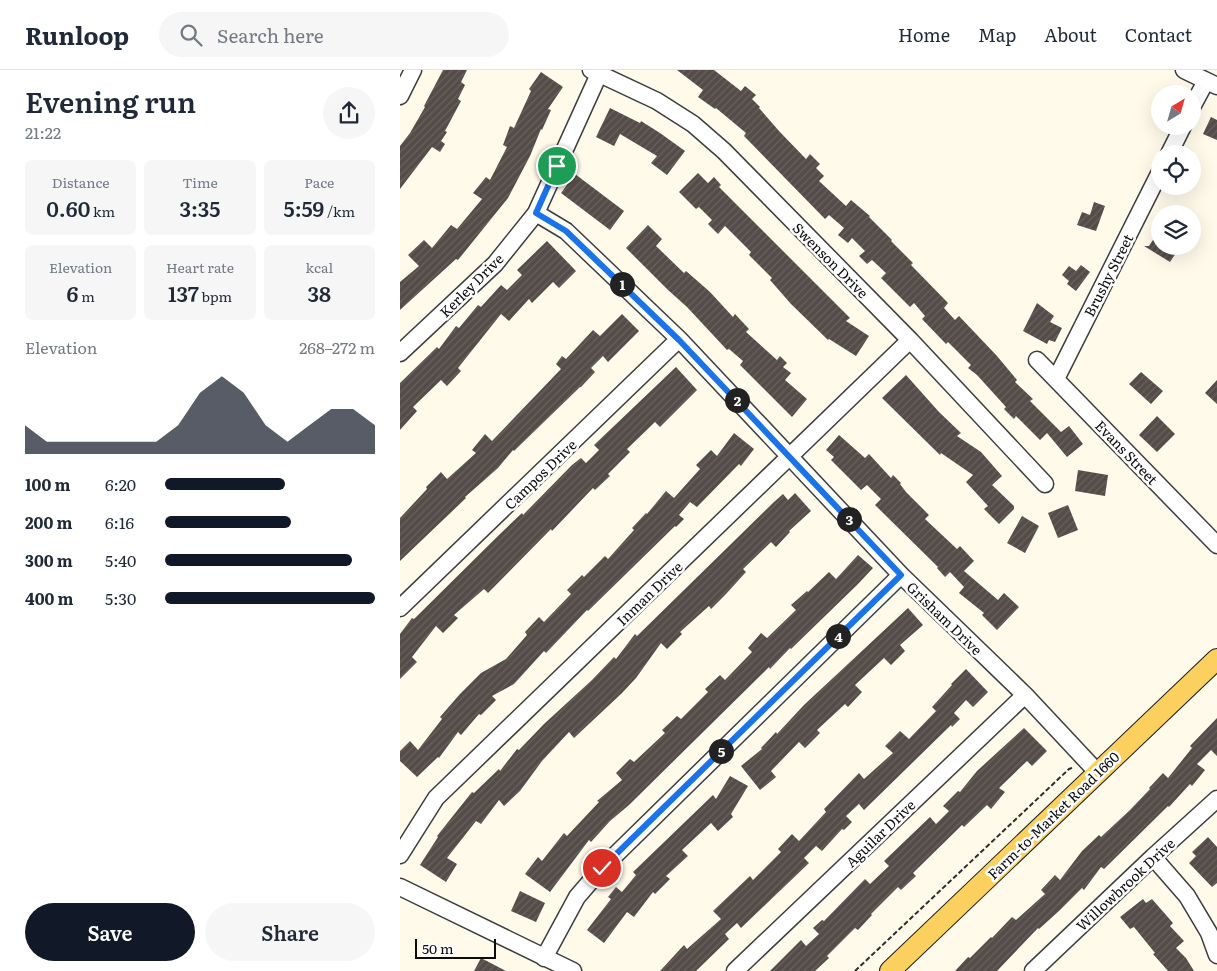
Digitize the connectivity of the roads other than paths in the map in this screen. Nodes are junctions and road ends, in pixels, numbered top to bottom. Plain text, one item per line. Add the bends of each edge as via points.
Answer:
1 (413, 70) edge
2 (1184, 70) edge
3 (595, 72) edge
4 (1211, 84) edge
5 (400, 96) edge
6 (1201, 96) edge
7 (1151, 190) edge
8 (536, 213) junction
9 (679, 340) junction
10 (910, 340) junction
11 (400, 353) edge
12 (1037, 360) dead end
13 (1056, 379) junction
14 (791, 456) junction
15 (1045, 484) dead end
16 (1217, 545) edge
17 (901, 575) junction
18 (400, 608) edge
19 (1217, 659) edge
20 (1025, 696) junction
21 (1098, 772) junction
22 (1217, 799) edge
23 (400, 855) edge
24 (1153, 856) junction
25 (400, 888) edge
26 (1217, 955) edge
27 (544, 958) junction
28 (574, 971) edge
29 (735, 971) edge
30 (890, 971) edge
31 (1033, 971) edge

1 - 5 street
2 - 4 street
3 - 8 street, Kerley Drive
3 - 10 street, Swenson Drive via 657,101 693,124 724,151
4 - 6 street
7 - 13 street, Brushy Street
8 - 9 street, Grisham Drive via 566,231
8 - 11 street, Kerley Drive via 495,264
9 - 14 street, Grisham Drive
9 - 18 street, Campos Drive
10 - 14 street, Inman Drive
10 - 15 street, Swenson Drive
12 - 13 street, Evans Street
13 - 16 street, Evans Street
14 - 17 street, Grisham Drive
14 - 23 street, Inman Drive via 436,798
17 - 20 street, Grisham Drive
17 - 27 street via 602,868 577,897
19 - 21 main road, Farm-to-Market Road 1660
20 - 21 street, Grisham Drive
20 - 29 street, Aguilar Drive
21 - 30 main road, Farm-to-Market Road 1660
22 - 24 street, Willowbrook Drive
24 - 26 street via 1187,896 1209,933
24 - 31 street, Willowbrook Drive
25 - 27 street
27 - 28 street

